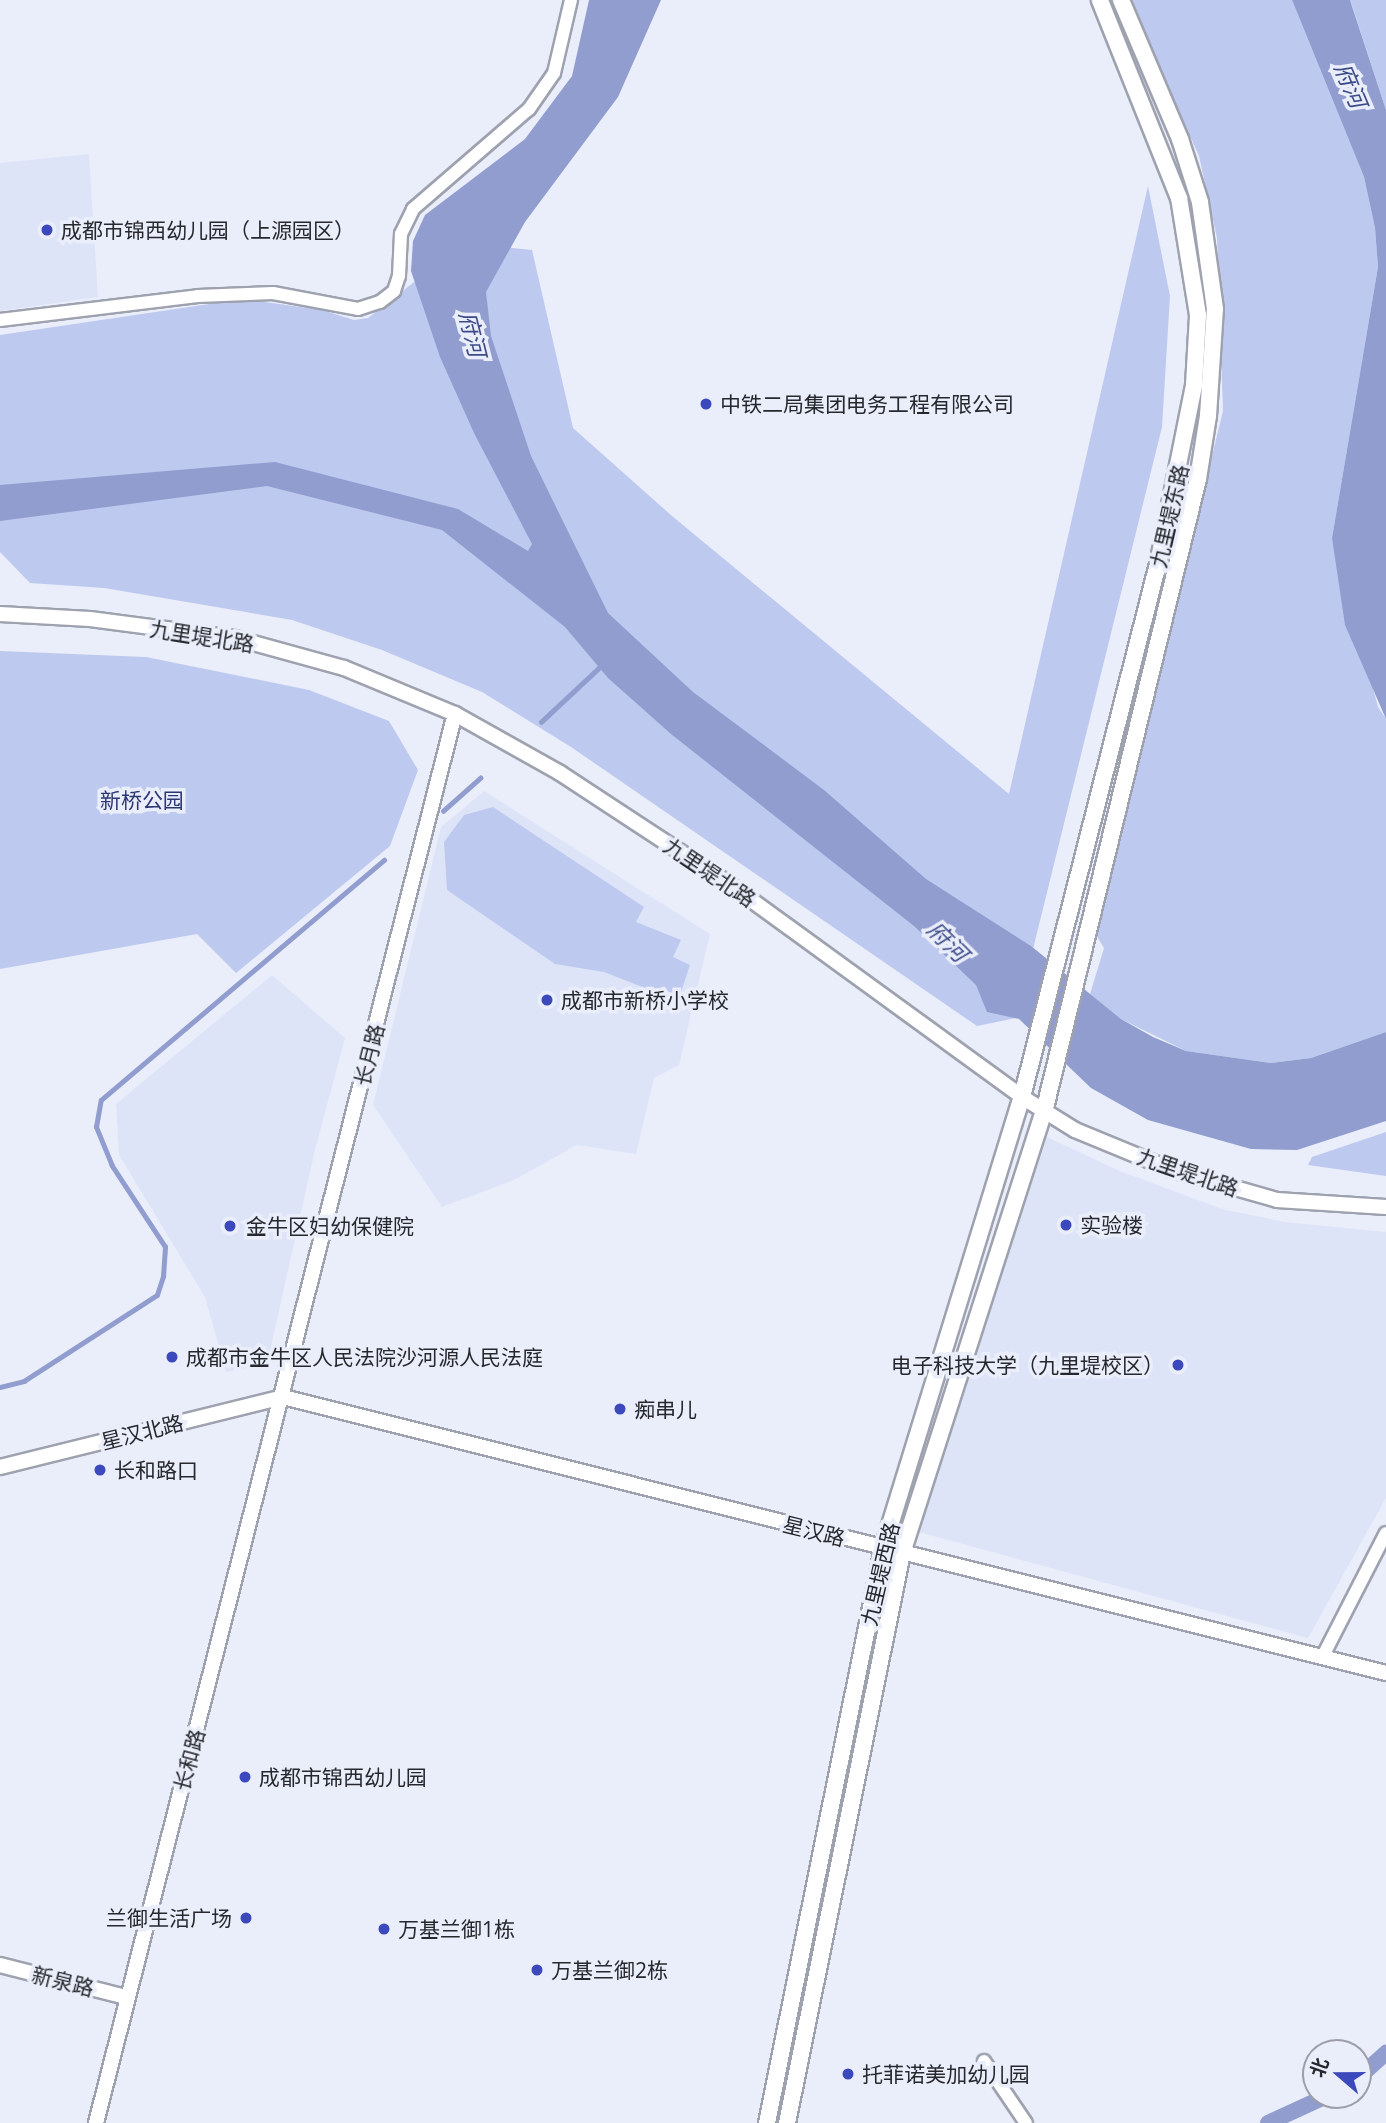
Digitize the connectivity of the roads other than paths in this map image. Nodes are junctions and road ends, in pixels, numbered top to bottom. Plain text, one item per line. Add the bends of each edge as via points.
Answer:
1 (571, 0) edge
2 (1100, 0) edge
3 (1121, 0) edge
4 (0, 320) edge
5 (0, 614) edge
6 (455, 714) junction
7 (1035, 1035) joint
8 (1022, 1097) junction
9 (1044, 1112) junction
10 (1386, 1207) edge
11 (284, 1397) junction
12 (0, 1467) edge
13 (1386, 1533) edge
14 (883, 1548) junction
15 (902, 1553) junction
16 (1323, 1656) junction
17 (1386, 1673) edge
18 (0, 1965) edge
19 (126, 1997) junction
20 (984, 2061) dead end
21 (96, 2123) edge
22 (767, 2123) edge
23 (787, 2123) edge
24 (1026, 2123) edge

1 - 4 street via 554,73 529,109 413,209 401,234 394,291 380,302 358,309 273,293 198,296
2 - 7 main road, 九里堤东路 via 1179,198 1198,315 1194,384 1182,465
3 - 9 main road via 1180,139 1200,202 1215,309 1214,361 1198,479
5 - 6 street, 九里堤北路 via 90,619 235,638 345,668
6 - 8 street, 九里堤北路 via 560,773 732,886
6 - 11 street, 长月路
7 - 8 main road, 九里堤西路
8 - 9 street, 九里堤北路
8 - 14 main road, 九里堤西路
9 - 10 street, 九里堤北路 via 1075,1130 1172,1170 1277,1200
9 - 15 main road
11 - 12 street, 星汉北路
11 - 14 street, 星汉路
11 - 19 street, 长和路
13 - 16 street
14 - 15 street, 星汉路
14 - 22 main road, 九里堤西路
15 - 16 street, 星汉路
15 - 23 main road
16 - 17 street, 星汉路
18 - 19 street, 新泉路
19 - 21 street, 长和路
20 - 24 street

